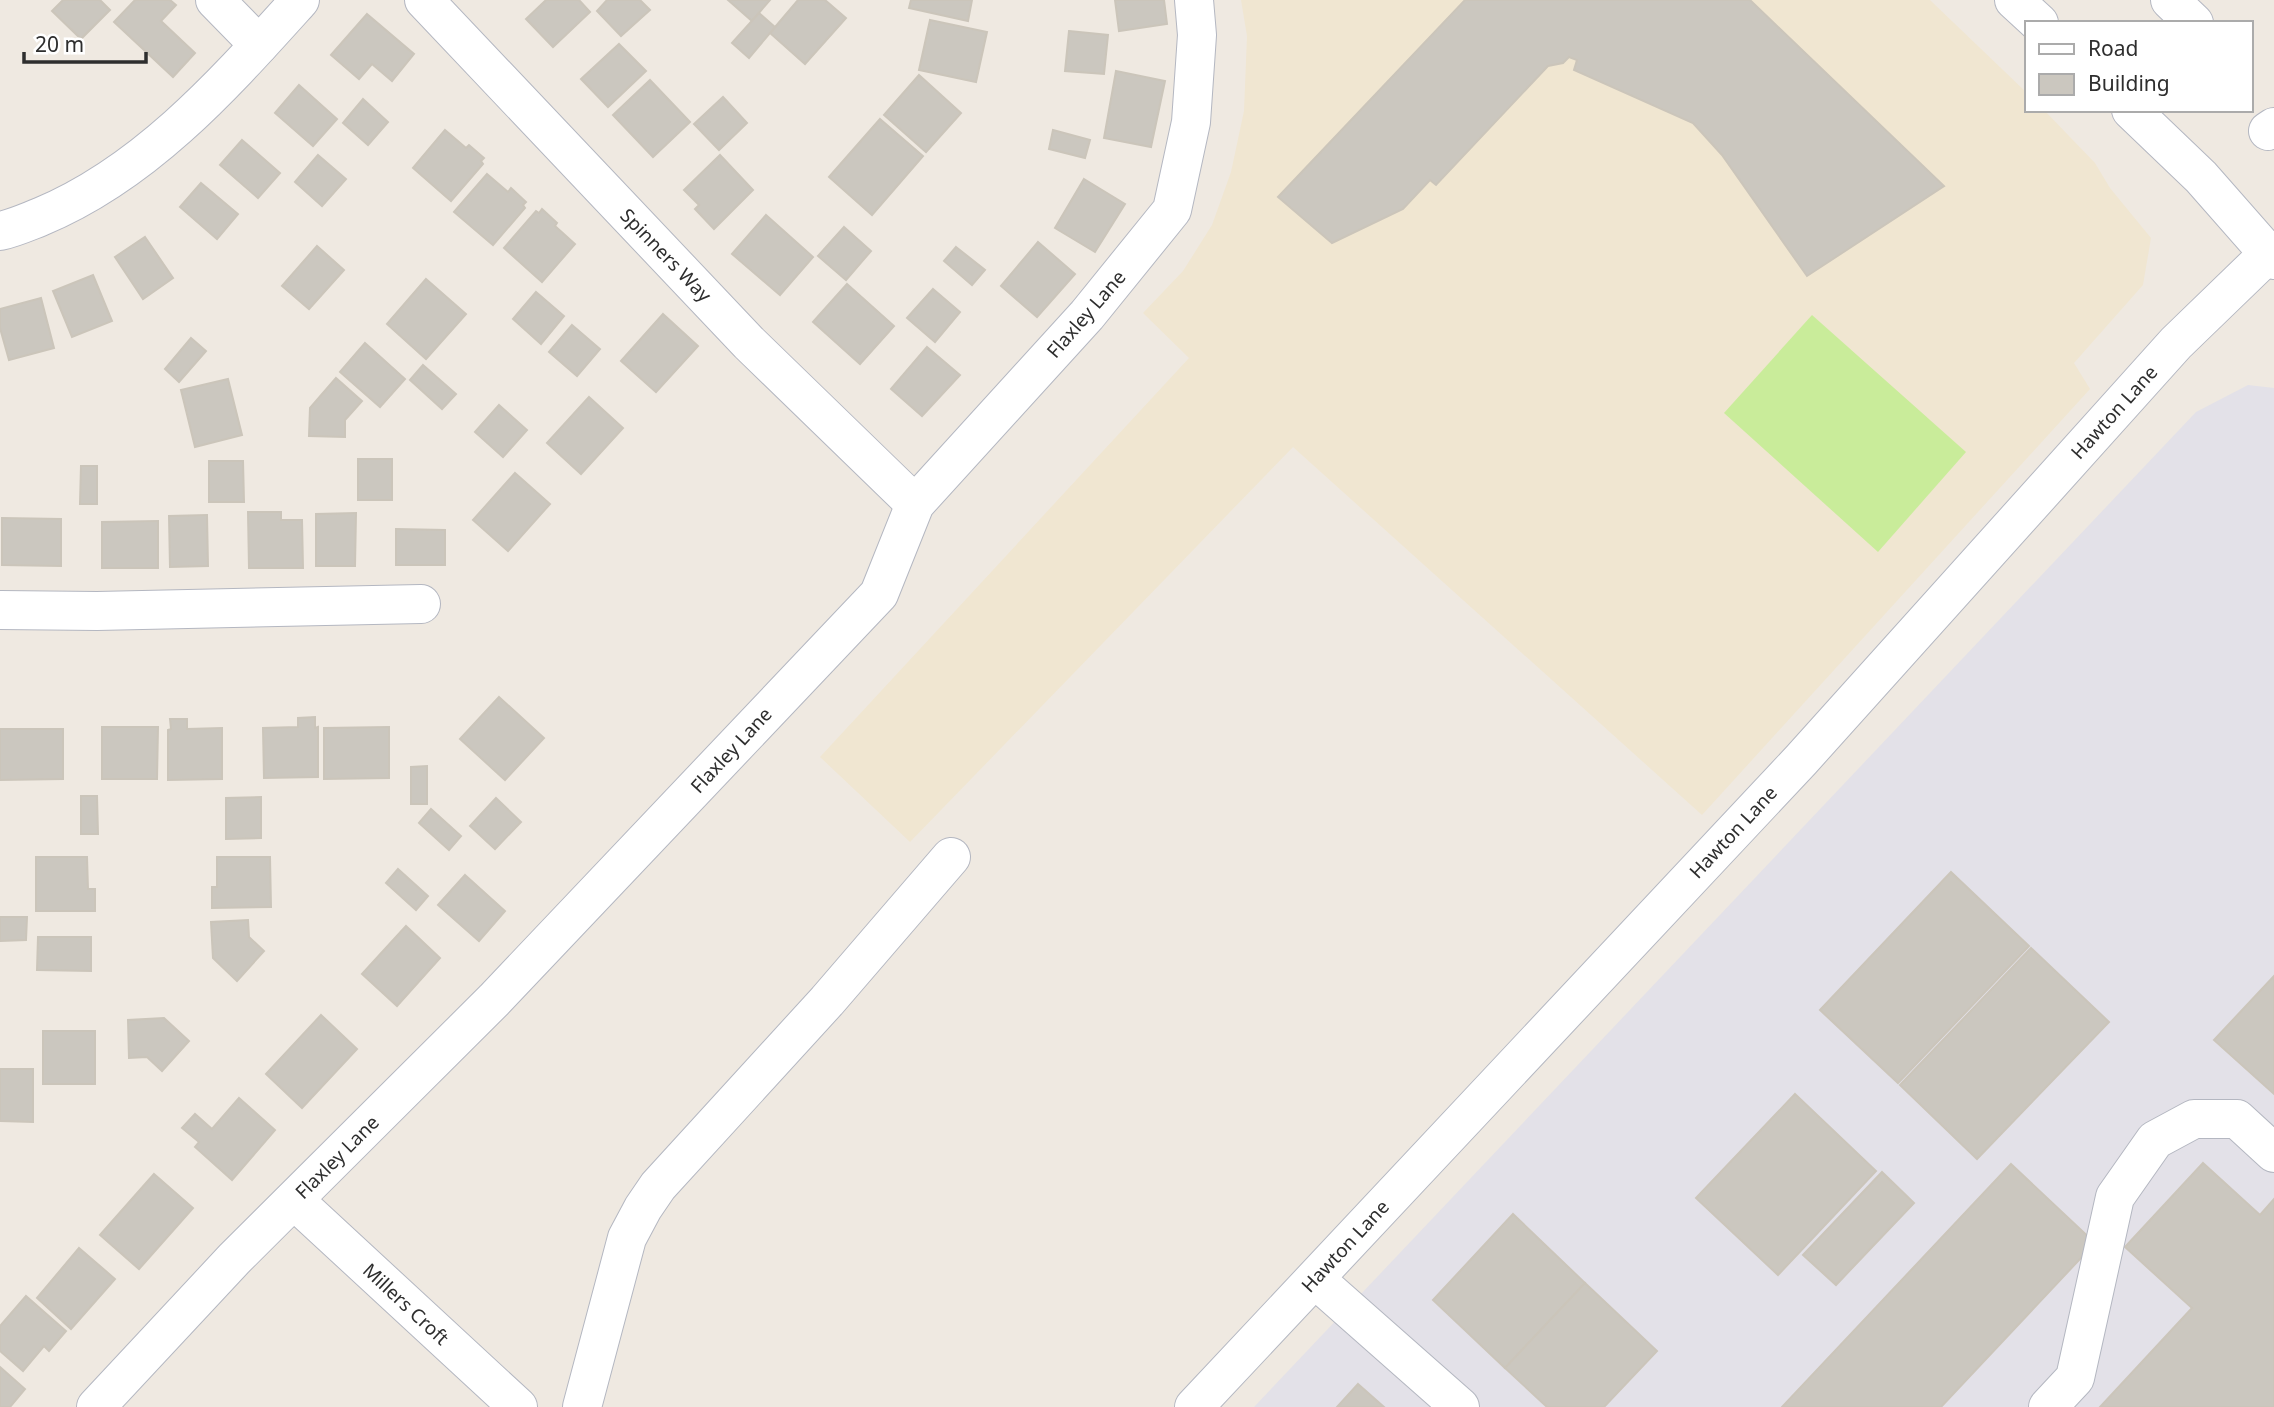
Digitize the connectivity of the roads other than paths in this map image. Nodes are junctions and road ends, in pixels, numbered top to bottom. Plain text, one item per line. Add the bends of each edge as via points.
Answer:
1 (215, 0) edge
2 (300, 0) edge
3 (424, 0) edge
4 (1194, 0) edge
5 (2014, 0) edge
6 (2170, 0) edge
7 (2037, 21) edge
8 (2192, 21) edge
9 (259, 45) junction
10 (2133, 112) edge
11 (0, 231) edge
12 (2271, 257) edge
13 (915, 504) junction
14 (421, 604) dead end
15 (0, 610) edge
16 (951, 857) dead end
17 (2274, 1153) edge
18 (294, 1200) junction
19 (1314, 1279) junction
20 (96, 1407) edge
21 (518, 1407) edge
22 (582, 1407) edge
23 (1194, 1407) edge
24 (1460, 1407) edge
25 (2049, 1407) edge

1 - 9 street
2 - 9 street
3 - 13 street, Spinners Way via 749,343
4 - 13 street, Flaxley Lane via 1197,35 1191,122 1172,210 1087,315
5 - 7 street
6 - 8 street
9 - 11 street via 177,128 119,175 61,208
10 - 12 street via 2200,177
12 - 19 street, Hawton Lane via 2176,343 1801,760
13 - 18 street, Flaxley Lane via 878,593 494,1000
14 - 15 street
16 - 22 street via 643,1208 627,1238
17 - 25 street via 2237,1119 2194,1119 2155,1140 2115,1197 2075,1378
18 - 20 street, Flaxley Lane
18 - 21 street, Millers Croft
19 - 23 street, Hawton Lane
19 - 24 street

